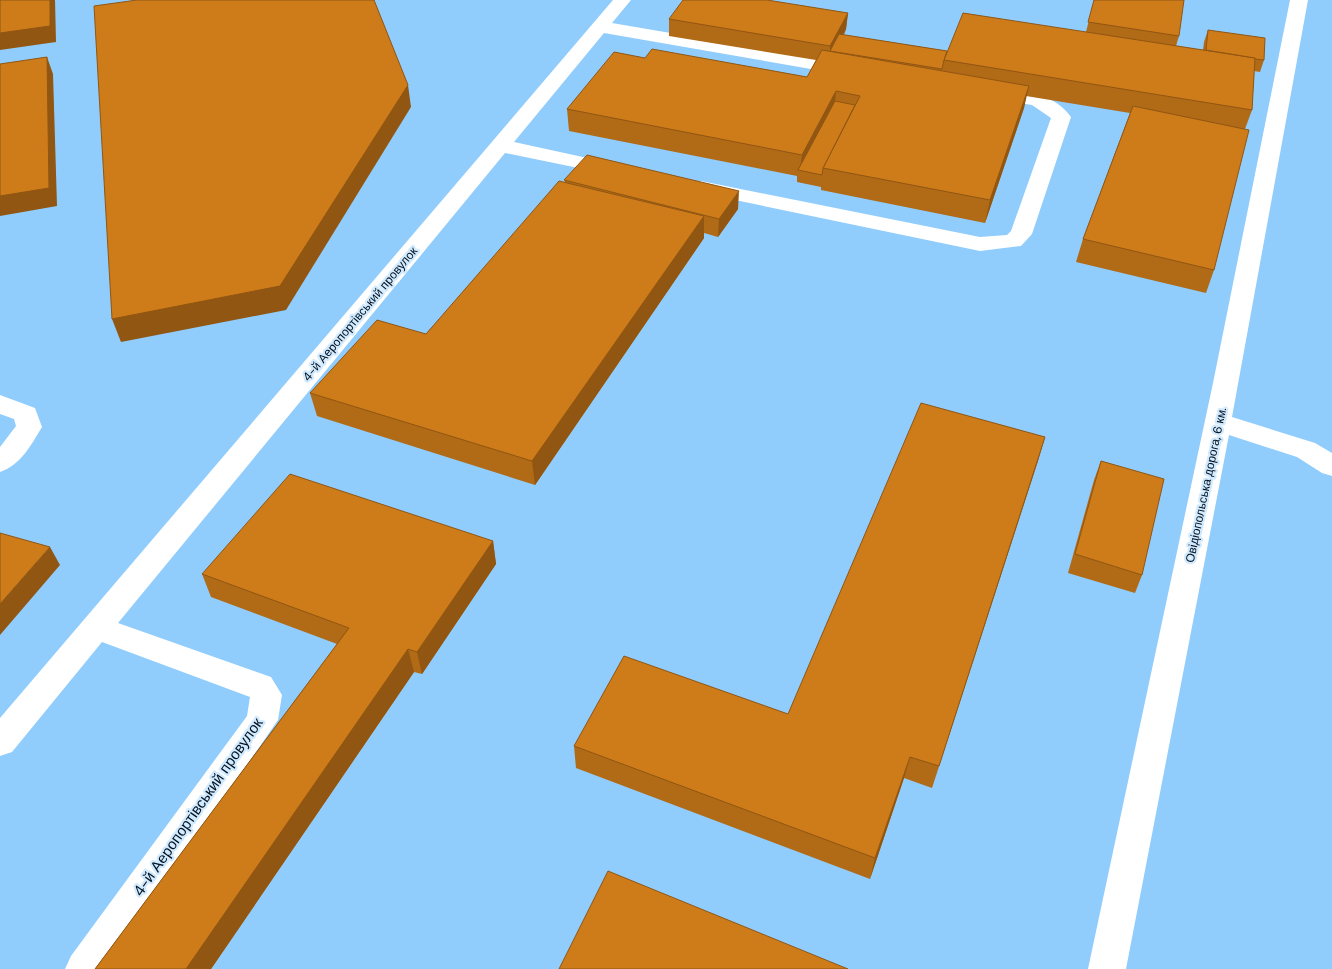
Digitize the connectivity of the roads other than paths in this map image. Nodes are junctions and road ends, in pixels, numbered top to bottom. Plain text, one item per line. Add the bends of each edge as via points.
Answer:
1 (622, 0) edge
2 (1299, 0) edge
3 (601, 27) junction
4 (875, 74) edge
5 (972, 90) edge
6 (501, 146) junction
7 (638, 174) edge
8 (687, 184) edge
9 (0, 404) edge
10 (1218, 422) junction
11 (0, 462) edge
12 (1332, 466) edge
13 (96, 627) junction
14 (0, 742) edge
15 (84, 969) edge
16 (1107, 969) edge

1 - 3 street, 4-й Аеропортівський провулок
2 - 10 street, Овідіопольська дорога, 6 км.
3 - 4 street
3 - 6 street, 4-й Аеропортівський провулок
5 - 8 street via 1040,102 1056,109 1060,117 1021,234 1013,240 980,244
6 - 7 street
6 - 13 street, 4-й Аеропортівський провулок
9 - 11 street via 26,414 29,428 13,451
10 - 12 street via 1306,450
10 - 16 street, Овідіопольська дорога, 6 км.
13 - 14 street, 4-й Аеропортівський провулок
13 - 15 street, 4-й Аеропортівський провулок via 260,686 266,695 262,720

